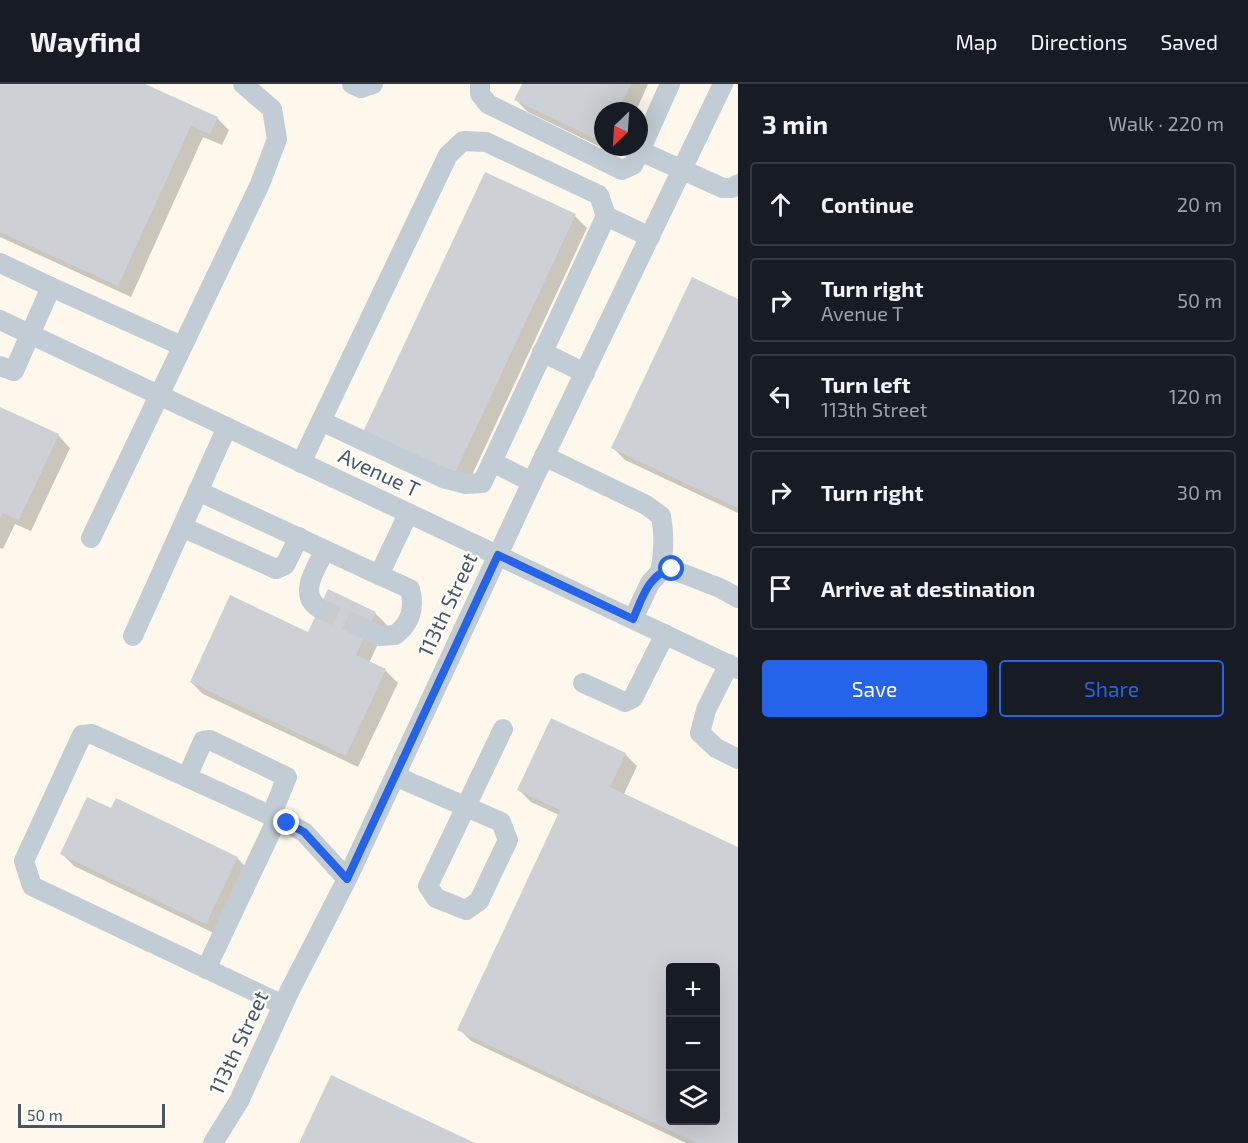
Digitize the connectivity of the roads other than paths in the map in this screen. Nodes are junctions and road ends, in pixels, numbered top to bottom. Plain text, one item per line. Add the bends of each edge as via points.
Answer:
1 (243, 84) edge
2 (352, 84) edge
3 (373, 84) edge
4 (480, 84) edge
5 (670, 84) edge
6 (723, 84) edge
7 (648, 133) edge
8 (648, 155) edge
9 (638, 156) edge
10 (683, 170) junction
11 (738, 184) edge
12 (606, 216) junction
13 (650, 237) junction
14 (0, 263) edge
15 (51, 287) junction
16 (0, 320) edge
17 (31, 335) junction
18 (182, 346) junction
19 (542, 352) junction
20 (0, 366) edge
21 (585, 373) junction
22 (158, 395) junction
23 (321, 421) junction
24 (227, 427) junction
25 (544, 456) junction
26 (492, 462) junction
27 (301, 463) junction
28 (532, 482) junction
29 (198, 491) junction
30 (408, 514) junction
31 (182, 527) junction
32 (299, 537) junction
33 (91, 538) dead end
34 (325, 550) junction
35 (498, 555) junction
36 (660, 572) junction
37 (379, 575) junction
38 (738, 598) edge
39 (319, 608) dead end
40 (633, 619) junction
41 (367, 630) tunnel mouth
42 (665, 634) junction
43 (133, 636) dead end
44 (734, 666) edge
45 (583, 683) dead end
46 (503, 729) dead end
47 (738, 759) edge
48 (395, 776) junction
49 (187, 777) junction
50 (465, 807) junction
51 (274, 817) junction
52 (347, 879) junction
53 (206, 969) junction
54 (283, 1005) junction
55 (213, 1143) edge

1 - 18 street via 272,109 277,139 260,184
2 - 3 street via 361,88
4 - 9 street via 480,94 488,104 622,170 633,165
5 - 7 street
6 - 10 street, 113th Street
8 - 10 street
10 - 11 street via 723,188
10 - 13 street, 113th Street
12 - 13 street
12 - 19 street
12 - 23 street via 599,195 486,142 463,141 448,155
13 - 21 street, 113th Street
14 - 15 street
15 - 17 street
15 - 18 street
16 - 17 street, Avenue T
17 - 20 street via 14,371
17 - 22 street, Avenue T
18 - 22 street
19 - 21 street
19 - 26 street
21 - 25 street, 113th Street
22 - 24 street, Avenue T
22 - 33 street
23 - 26 street via 443,478 466,484 482,483
23 - 27 street
24 - 27 street, Avenue T
24 - 29 street
25 - 28 street, 113th Street
25 - 36 street via 661,516 665,532
26 - 28 street
27 - 30 street, Avenue T
28 - 35 street, 113th Street
29 - 31 street
29 - 32 street
30 - 35 street, Avenue T
30 - 37 street
31 - 32 street via 276,569 285,565
31 - 43 street
32 - 34 street
34 - 37 street
34 - 39 street via 308,589 313,604
35 - 40 street, Avenue T
35 - 48 street, 113th Street
36 - 38 street via 672,569
36 - 40 street via 650,583
37 - 41 street via 410,589 412,608 408,622 395,635 386,637
40 - 42 street, Avenue T
42 - 44 street, Avenue T
42 - 45 street via 633,698 625,702
44 - 47 street via 706,710 700,733 716,748
46 - 50 street
48 - 50 street
48 - 52 street, 113th Street
49 - 51 street
49 - 51 street via 203,741 210,740 287,777
49 - 53 street via 92,734 82,735 24,861 32,886
50 - 50 street via 501,822 508,840 480,902 466,910 436,898 428,886
51 - 52 street via 304,832
51 - 53 street
52 - 54 street, 113th Street
53 - 54 street
54 - 55 street, 113th Street via 239,1101

